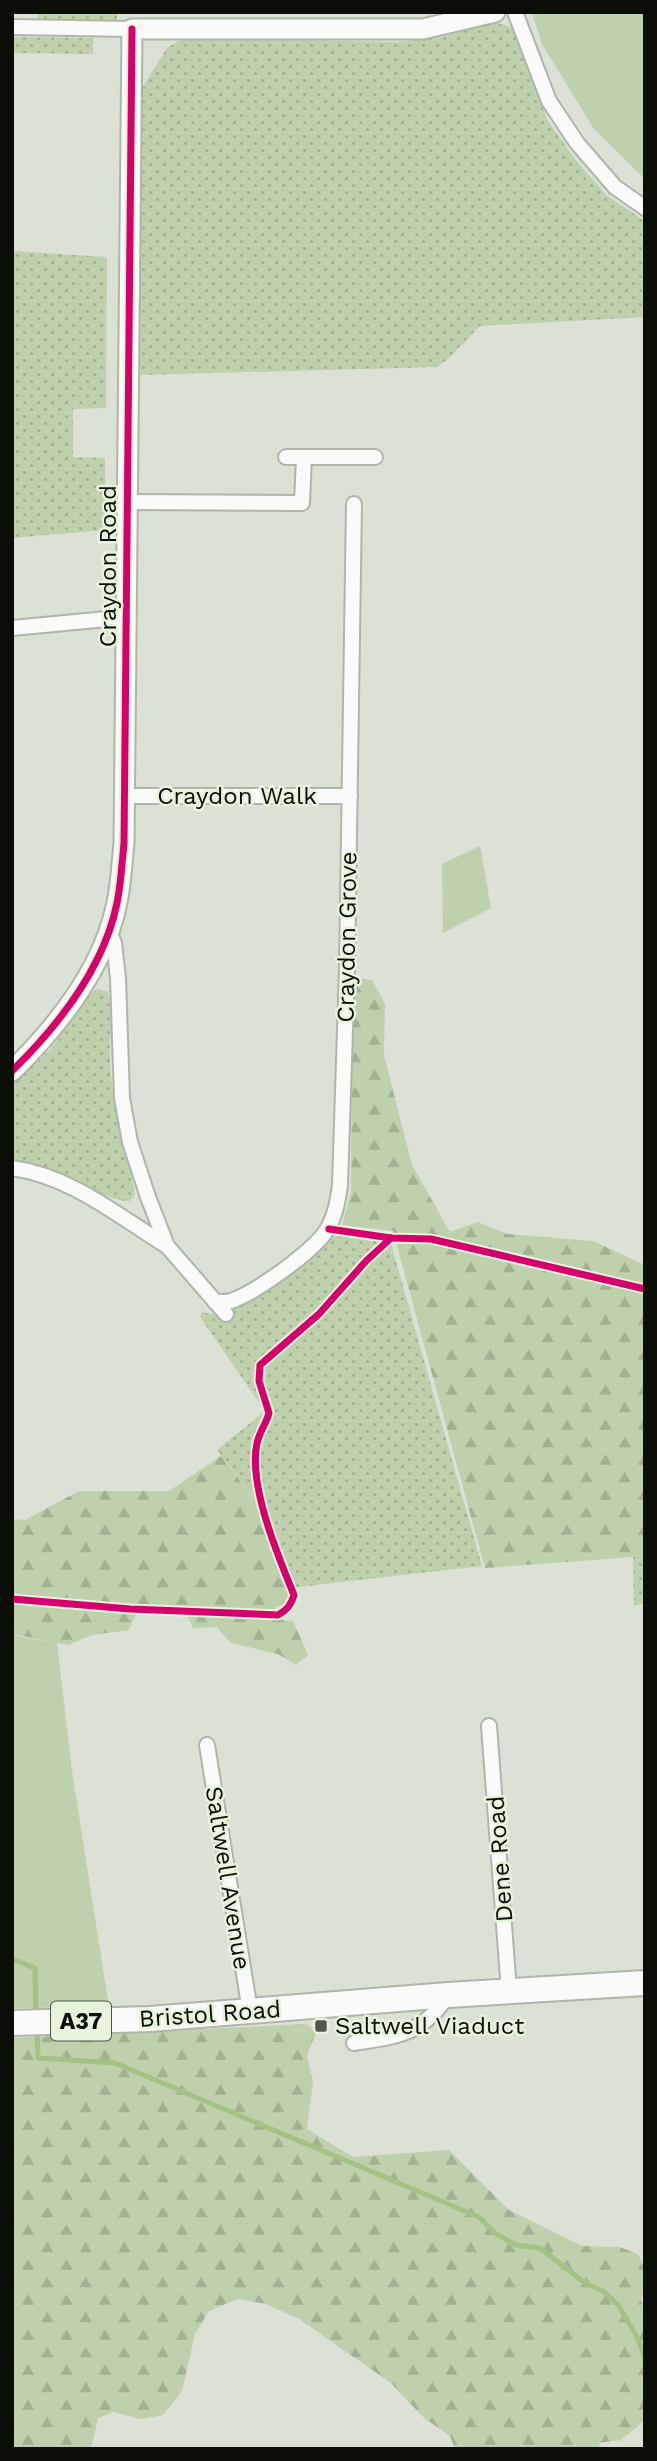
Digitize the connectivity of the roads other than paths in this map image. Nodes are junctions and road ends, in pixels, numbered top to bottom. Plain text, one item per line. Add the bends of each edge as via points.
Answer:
1 (495, 12) edge
2 (515, 12) edge
3 (12, 27) edge
4 (132, 29) junction
5 (645, 208) edge
6 (285, 457) dead end
7 (304, 457) junction
8 (374, 457) dead end
9 (128, 502) junction
10 (354, 504) dead end
11 (128, 617) junction
12 (12, 628) edge
13 (125, 796) junction
14 (350, 796) junction
15 (108, 929) junction
16 (12, 1071) edge
17 (12, 1168) edge
18 (167, 1247) junction
19 (215, 1302) junction
20 (226, 1314) dead end
21 (489, 1726) dead end
22 (207, 1745) dead end
23 (645, 1983) edge
24 (509, 1992) junction
25 (448, 1995) junction
26 (250, 2011) junction
27 (12, 2023) edge
28 (354, 2043) dead end

1 - 4 street via 423,29
2 - 5 street via 549,101 615,187
3 - 4 street
4 - 9 street, Craydon Road
6 - 7 street
7 - 8 street
7 - 9 street via 302,503
9 - 11 street, Craydon Road
10 - 14 street, Craydon Grove
11 - 12 street
11 - 13 street, Craydon Road
13 - 14 street, Craydon Walk
13 - 15 street, Craydon Road via 121,876
14 - 19 street, Craydon Grove via 336,1208 328,1228 310,1250 250,1292 229,1302
15 - 16 street, Craydon Road via 65,1009
15 - 18 street via 118,978 122,1098 130,1142
17 - 18 street via 75,1186
18 - 19 street
19 - 20 street
21 - 24 street, Dene Road
22 - 26 street, Saltwell Avenue
23 - 24 highway, Bristol Road / A37
24 - 25 highway, Bristol Road / A37
25 - 26 highway, Bristol Road / A37
25 - 28 street via 435,2015 400,2036
26 - 27 highway, Bristol Road / A37

